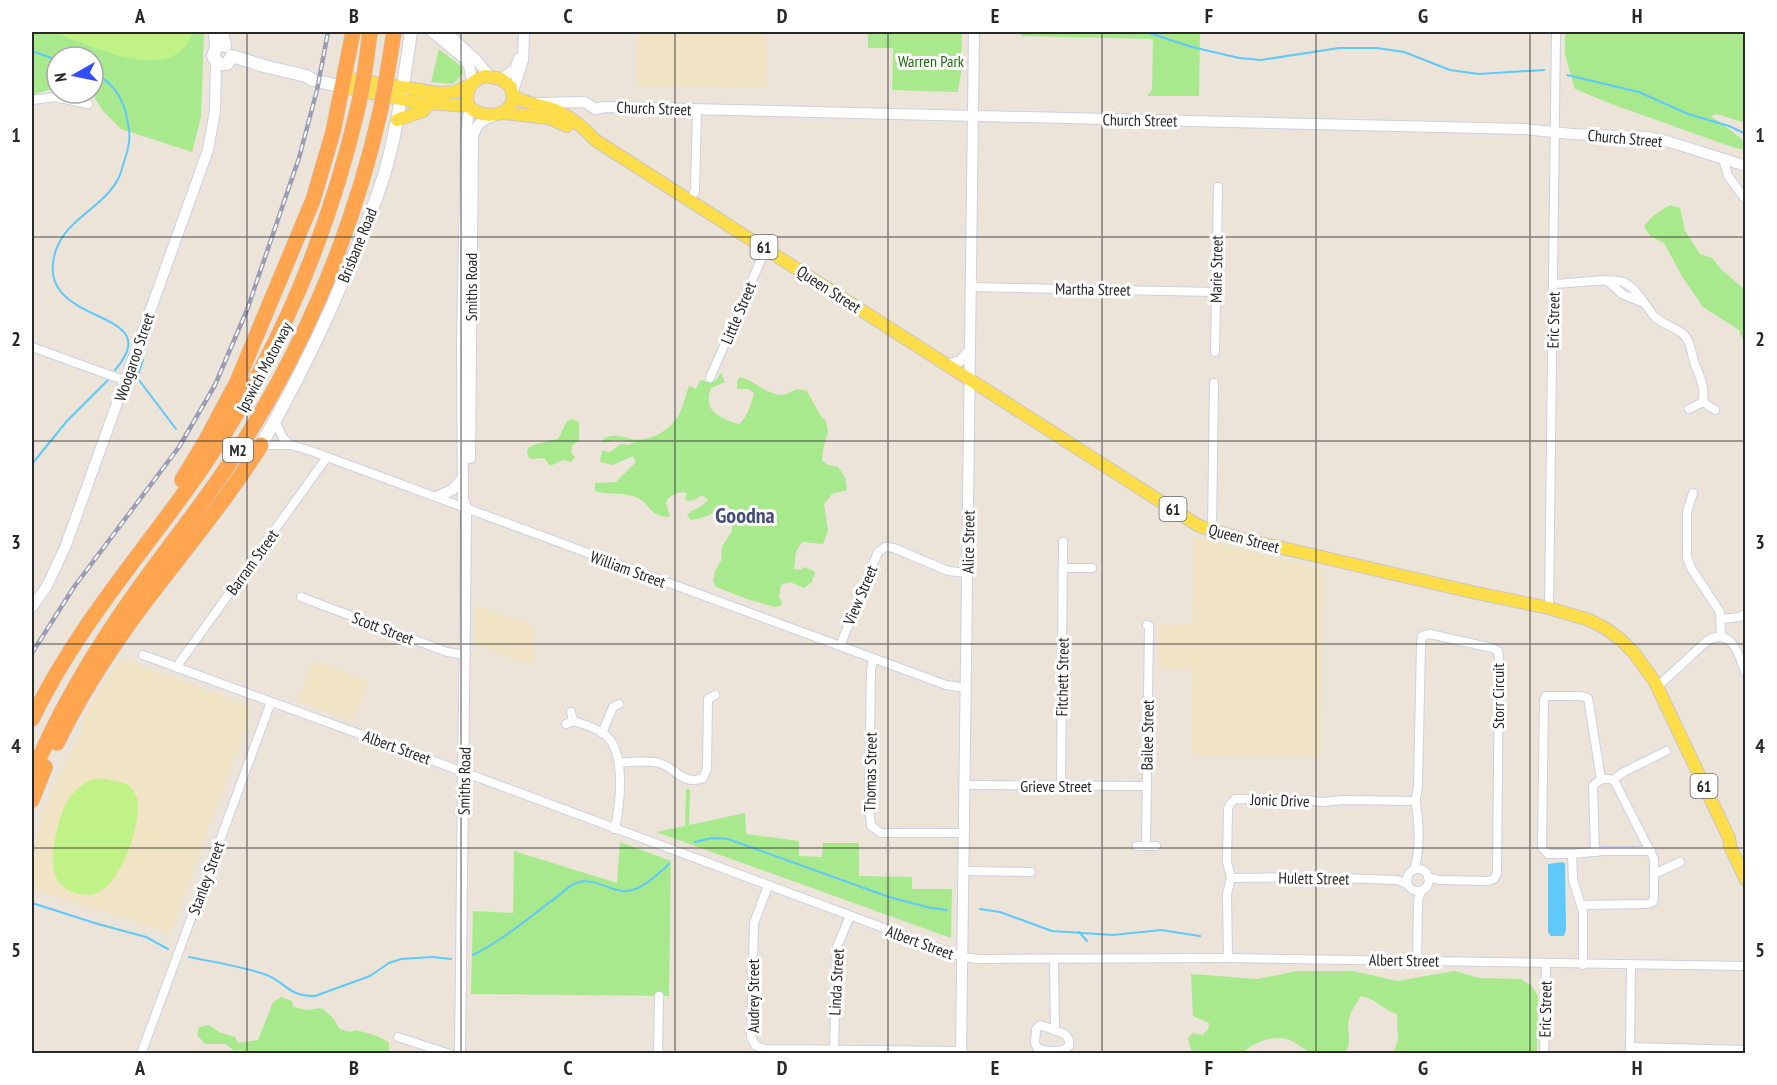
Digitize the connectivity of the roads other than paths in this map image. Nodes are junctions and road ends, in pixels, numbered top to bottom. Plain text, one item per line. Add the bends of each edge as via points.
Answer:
1 (215, 32) edge
2 (222, 32) edge
3 (353, 32) edge
4 (370, 32) edge
5 (394, 32) edge
6 (411, 32) edge
7 (432, 32) edge
8 (446, 32) edge
9 (524, 32) edge
10 (974, 32) edge
11 (1556, 32) edge
12 (523, 44) junction
13 (223, 55) junction
14 (495, 78) junction
15 (344, 82) junction
16 (471, 84) junction
17 (401, 93) junction
18 (513, 94) junction
19 (429, 104) junction
20 (532, 104) junction
21 (468, 107) junction
22 (697, 110) junction
23 (500, 114) junction
24 (971, 117) junction
25 (396, 120) junction
26 (1555, 133) junction
27 (595, 140) junction
28 (1723, 159) junction
29 (1746, 166) edge
30 (1218, 187) dead end
31 (690, 200) junction
32 (1746, 200) edge
33 (766, 248) junction
34 (1553, 284) junction
35 (970, 287) junction
36 (1215, 292) junction
37 (32, 347) edge
38 (969, 351) junction
39 (1215, 352) dead end
40 (948, 365) junction
41 (710, 378) dead end
42 (969, 378) junction
43 (126, 381) junction
44 (1214, 383) dead end
45 (993, 394) junction
46 (1703, 402) junction
47 (969, 409) junction
48 (1689, 409) dead end
49 (1714, 410) dead end
50 (275, 420) junction
51 (261, 445) junction
52 (291, 445) junction
53 (327, 457) junction
54 (463, 478) junction
55 (1693, 493) dead end
56 (438, 496) junction
57 (180, 497) junction
58 (466, 508) junction
59 (1212, 530) junction
60 (1063, 542) dead end
61 (1063, 568) junction
62 (1092, 568) dead end
63 (967, 573) junction
64 (301, 597) dead end
65 (32, 607) edge
66 (1549, 608) junction
67 (1746, 613) edge
68 (1721, 619) junction
69 (1147, 625) dead end
70 (1721, 636) junction
71 (840, 646) junction
72 (143, 655) dead end
73 (466, 655) junction
74 (873, 659) junction
75 (178, 668) junction
76 (1745, 673) edge
77 (1657, 687) junction
78 (965, 688) junction
79 (708, 696) dead end
80 (271, 702) junction
81 (613, 704) dead end
82 (32, 719) edge
83 (570, 719) dead end
84 (602, 733) junction
85 (1666, 751) dead end
86 (619, 763) junction
87 (464, 772) junction
88 (32, 775) edge
89 (1601, 779) junction
90 (1613, 780) junction
91 (964, 785) junction
92 (1060, 786) junction
93 (1147, 786) junction
94 (32, 800) edge
95 (1415, 801) junction
96 (615, 829) junction
97 (963, 833) junction
98 (1729, 838) junction
99 (1137, 846) dead end
100 (1651, 851) junction
101 (1595, 852) junction
102 (1572, 854) junction
103 (1680, 862) dead end
104 (1746, 866) edge
105 (1418, 870) junction
106 (963, 871) junction
107 (1031, 872) dead end
108 (1656, 873) junction
109 (1231, 878) junction
110 (1407, 880) junction
111 (1746, 880) edge
112 (1423, 885) junction
113 (768, 886) junction
114 (1581, 905) junction
115 (850, 916) junction
116 (962, 957) junction
117 (1228, 958) junction
118 (1054, 959) junction
119 (1417, 961) junction
120 (1546, 964) junction
121 (1631, 964) junction
122 (1583, 965) junction
123 (1746, 966) edge
124 (659, 996) dead end
125 (1055, 1031) dead end
126 (398, 1038) dead end
127 (834, 1050) junction
128 (1630, 1050) edge
129 (1746, 1050) edge
130 (961, 1052) edge
131 (1708, 1052) edge
132 (141, 1053) edge
133 (450, 1053) edge
134 (460, 1053) edge
135 (658, 1053) edge
136 (1544, 1053) edge

1 - 13 main road, Woogaroo Street
2 - 13 main road, Woogaroo Street
3 - 15 highway
4 - 57 highway, Ipswich Motorway / M2, bridge via 359,103 333,204 317,248 266,362
5 - 88 highway, Ipswich Motorway / M2, bridge via 381,108 362,181 326,282 294,351 223,474 95,652 59,715
6 - 17 main road, Brisbane Road
7 - 16 street via 466,60 471,69
8 - 14 street
9 - 12 street
10 - 24 street, Alice Street
11 - 26 street, Eric Street
12 - 14 street via 514,69
12 - 18 street via 522,65
13 - 15 main road
13 - 43 street, Woogaroo Street via 210,141
14 - 16 main road via 481,77
14 - 18 main road, 61 via 508,83
15 - 17 main road
15 - 57 highway via 327,155 305,220 237,382 180,483
16 - 17 main road via 454,92
16 - 21 main road
17 - 19 main road
17 - 25 main road, Brisbane Road
18 - 20 main road, Queen Street / 61
18 - 23 main road via 510,108
19 - 21 main road
19 - 25 main road via 423,111
20 - 22 street, Church Street via 585,102 595,109
20 - 27 main road, Queen Street / 61 via 556,111 588,131
21 - 23 main road, 61
21 - 54 street, Smiths Road via 462,310
22 - 24 street, Church Street
22 - 31 street via 695,191
23 - 27 main road, Queen Street / 61 via 557,120
23 - 58 street, Smiths Road via 482,120 473,137
24 - 26 street, Church Street via 1496,128
24 - 35 street, Alice Street
25 - 50 main road, Brisbane Road via 390,154 364,230 312,349
26 - 28 street, Church Street via 1647,136
26 - 34 street, Eric Street
27 - 31 main road, Queen Street / 61
28 - 29 street, Church Street
28 - 32 street via 1728,176
30 - 36 street, Marie Street
31 - 33 main road, Queen Street / 61
33 - 40 main road, Queen Street / 61
33 - 41 street, Little Street
34 - 46 street via 1608,281 1623,294 1644,303 1659,321 1680,331 1691,346 1702,379
34 - 66 street, Eric Street
35 - 36 street, Martha Street
35 - 38 street, Alice Street
36 - 39 street, Marie Street
37 - 43 street
38 - 40 street via 960,361
38 - 42 street, Alice Street
40 - 42 main road, Queen Street / 61
42 - 45 main road, Queen Street / 61
42 - 47 street, Alice Street
43 - 65 street, Woogaroo Street via 66,545 47,586
44 - 59 street
45 - 47 street via 978,397
45 - 59 main road, Queen Street / 61 via 1189,520
46 - 48 street
46 - 49 street
47 - 63 street, Alice Street
50 - 51 main road, Brisbane Road
50 - 52 street
51 - 52 street, William Street
51 - 94 highway via 109,653 65,727
52 - 53 street, William Street
53 - 56 street, William Street
53 - 75 street, Barram Street
54 - 56 street via 452,490
54 - 58 street, Smiths Road
55 - 68 street via 1687,512 1689,564
56 - 58 street, William Street
57 - 82 highway, Ipswich Motorway / M2 via 86,625
58 - 71 street, William Street
58 - 73 street, Smiths Road
59 - 66 main road, Queen Street / 61
60 - 61 street, Fitchett Street
61 - 62 street
61 - 92 street, Fitchett Street
63 - 71 street, View Street via 948,571 885,547 878,552
63 - 78 street, Alice Street
64 - 73 street, Scott Street via 447,652
66 - 77 main road, Queen Street / 61 via 1589,620 1620,639
67 - 68 street
68 - 70 street
69 - 93 street, Bailee Street
70 - 76 street via 1734,644
70 - 77 street via 1708,640
71 - 74 street, William Street
72 - 75 street, Albert Street
73 - 87 street, Smiths Road
74 - 78 street, William Street
74 - 97 street, Thomas Street via 871,826 881,833
75 - 80 street, Albert Street
77 - 98 main road, Queen Street / 61
78 - 91 street, Alice Street
79 - 86 street via 708,769 703,778 681,778 658,763
80 - 87 street, Albert Street
80 - 132 street, Stanley Street
81 - 84 street
83 - 84 street
84 - 86 street
85 - 90 street
86 - 96 street
87 - 96 street, Albert Street
87 - 134 street, Smiths Road
89 - 90 street
89 - 101 street via 1593,786
89 - 102 street via 1588,698 1546,696 1542,848 1548,854
90 - 100 street
91 - 92 street, Grieve Street
91 - 97 street, Alice Street
92 - 93 street, Grieve Street
93 - 99 street, Bailee Street via 1151,846
95 - 105 street, Storr Circuit
95 - 109 street, Jonic Drive via 1235,799 1228,809 1227,862
95 - 112 street, Storr Circuit via 1419,785 1422,636 1430,634 1492,648 1499,658 1497,873 1488,881 1439,880
96 - 113 street, Albert Street
97 - 106 street, Alice Street
98 - 104 main road, Queen Street / 61
98 - 111 main road, Queen Street / 61
100 - 101 street
100 - 108 street
101 - 102 street
102 - 114 street via 1573,880
103 - 108 street
105 - 110 street
105 - 112 street
106 - 107 street
106 - 116 street, Alice Street
108 - 114 street via 1653,902
109 - 110 street, Hulett Street
109 - 117 street, Jonic Drive via 1227,894
110 - 112 street
112 - 119 street via 1418,901
113 - 115 street, Albert Street
113 - 127 street, Audrey Street via 754,923 751,1037 756,1046 765,1049
114 - 122 street
115 - 116 street, Albert Street
115 - 127 street, Linda Street via 835,960
116 - 118 street, Albert Street
116 - 130 street, Alice Street
117 - 118 street, Albert Street
117 - 119 street, Albert Street
118 - 125 street
119 - 120 street, Albert Street
120 - 122 street, Albert Street
120 - 136 street, Eric Street
121 - 122 street, Albert Street
121 - 123 street, Albert Street
121 - 128 street
124 - 135 street
126 - 133 street
127 - 130 street, Audrey Street
128 - 131 street
129 - 131 street

